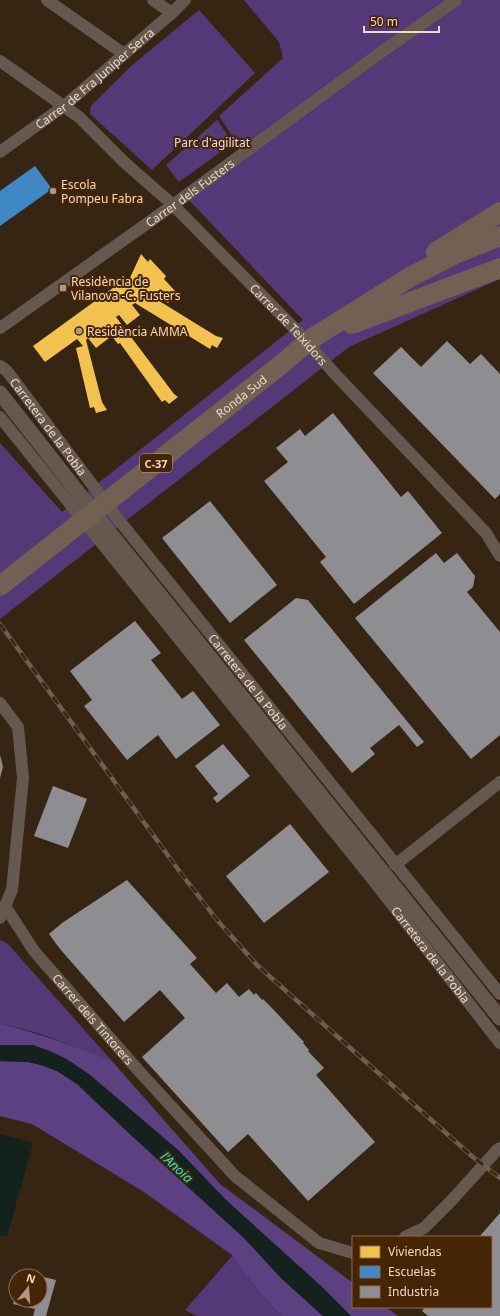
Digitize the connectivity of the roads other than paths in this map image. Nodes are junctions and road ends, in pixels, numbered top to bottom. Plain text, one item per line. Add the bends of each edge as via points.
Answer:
1 (47, 0) edge
2 (153, 0) edge
3 (185, 0) edge
4 (456, 0) edge
5 (172, 13) junction
6 (124, 54) junction
7 (0, 61) edge
8 (64, 106) junction
9 (0, 152) edge
10 (173, 205) junction
11 (500, 212) edge
12 (500, 236) edge
13 (500, 268) edge
14 (0, 328) edge
15 (303, 334) junction
16 (0, 366) edge
17 (0, 393) edge
18 (0, 417) edge
19 (85, 500) junction
20 (102, 533) junction
21 (500, 556) edge
22 (0, 586) edge
23 (0, 703) edge
24 (500, 782) edge
25 (395, 865) junction
26 (5, 906) junction
27 (0, 918) edge
28 (500, 994) edge
29 (500, 1018) edge
30 (500, 1043) edge
31 (500, 1148) edge
32 (407, 1236) edge
33 (352, 1253) edge

1 - 6 street
2 - 5 street
3 - 5 street, Carrer de Fra Juniper Serra
4 - 10 street, Carrer dels Fusters
5 - 6 street, Carrer de Fra Juniper Serra
6 - 8 street, Carrer de Fra Juniper Serra
7 - 8 street, Carrer de Teixidors
8 - 9 street, Carrer de Fra Juniper Serra
8 - 10 street, Carrer de Teixidors
10 - 14 street, Carrer dels Fusters
10 - 15 street, Carrer de Teixidors
11 - 15 highway, C-37
12 - 15 highway, Ronda Sud / C-37 via 454,254
13 - 15 highway, C-37
15 - 21 street, Carrer de Teixidors via 335,374 486,533
15 - 22 highway, Ronda Sud / C-37 via 283,363
16 - 19 street, Carretera de la Pobla via 7,371
17 - 19 street, Carretera de la Pobla
18 - 19 street, Carretera de la Pobla
19 - 20 street, Carretera de la Pobla
19 - 25 street, Carretera de la Pobla via 118,519
20 - 29 street, Carretera de la Pobla
20 - 30 street, Carretera de la Pobla
23 - 26 street via 18,727 23,778 12,890
24 - 25 street
25 - 28 street, Carretera de la Pobla
26 - 27 street
26 - 33 street, Carrer dels Tintorers via 34,950 138,1070 235,1176 319,1243
31 - 32 street via 424,1228

